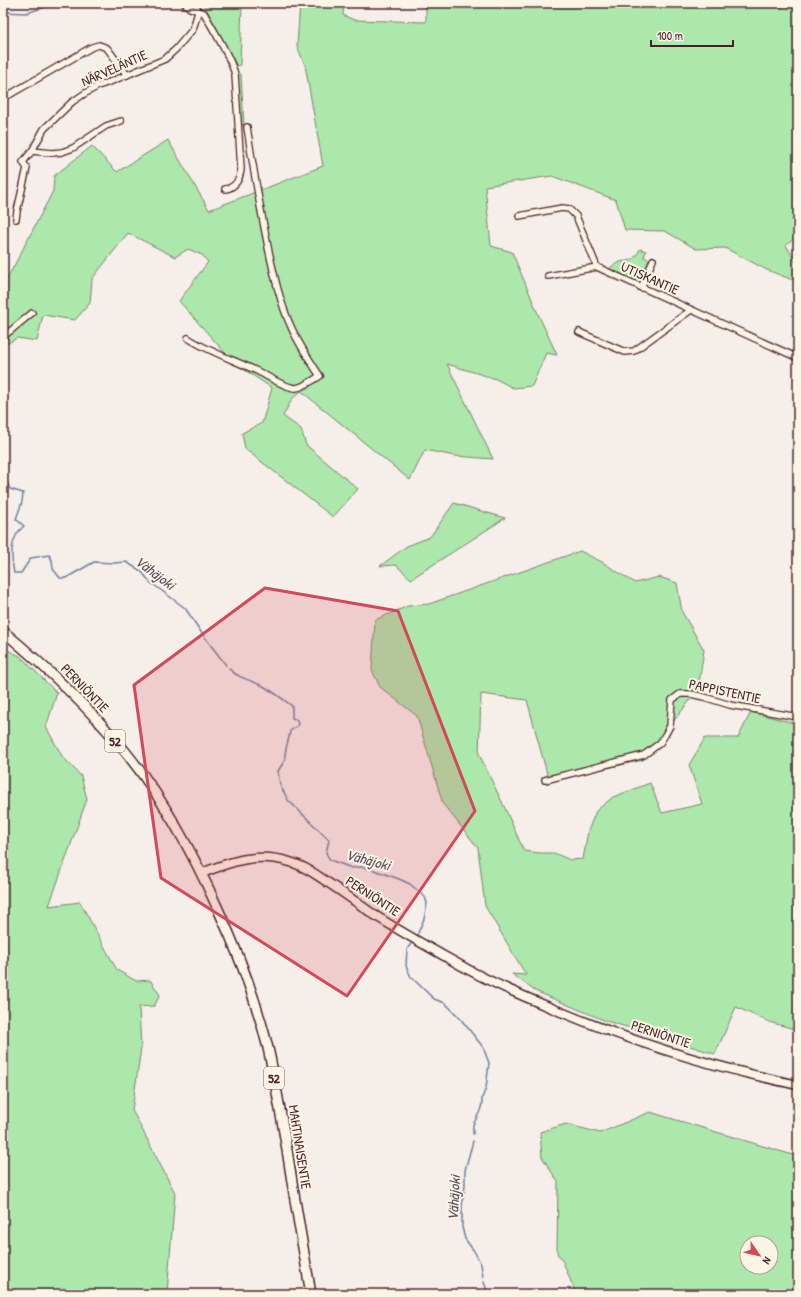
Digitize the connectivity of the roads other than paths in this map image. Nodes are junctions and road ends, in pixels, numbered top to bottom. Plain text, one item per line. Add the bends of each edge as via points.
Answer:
1 (184, 3) edge
2 (196, 3) edge
3 (198, 12) junction
4 (127, 75) junction
5 (8, 95) dead end
6 (121, 121) dead end
7 (247, 127) dead end
8 (32, 151) junction
9 (224, 188) dead end
10 (519, 216) dead end
11 (16, 219) dead end
12 (653, 260) dead end
13 (597, 267) junction
14 (548, 276) dead end
15 (641, 288) junction
16 (691, 310) junction
17 (32, 313) dead end
18 (579, 332) dead end
19 (3, 337) edge
20 (188, 338) dead end
21 (798, 358) edge
22 (3, 631) edge
23 (798, 717) edge
24 (545, 780) dead end
25 (202, 872) junction
26 (798, 1085) edge
27 (311, 1294) edge

1 - 3 street
2 - 3 street
3 - 4 street, NÄRVELÄNTIE via 193,29 165,59
3 - 9 street via 204,13 235,74 241,169 240,177 235,184
4 - 5 street via 107,48 99,45
4 - 8 street, NÄRVELÄNTIE via 98,86 72,102 44,129
6 - 8 street via 106,126 73,148 62,152
7 - 20 street via 258,197 281,302 302,349 320,376 301,387 294,388 204,348
8 - 11 street, NÄRVELÄNTIE via 22,162 27,168
10 - 13 street via 562,208 570,209 576,216
12 - 15 street
13 - 14 street
13 - 15 street, UTISKANTIE
15 - 16 street, UTISKANTIE
16 - 18 street via 634,351 625,352
16 - 21 street, UTISKANTIE
17 - 19 street
22 - 25 main road, PERNIÖNTIE / 52 via 89,711 124,750 165,806
23 - 24 street, PAPPISTENTIE via 730,705 691,694 680,694 672,700 670,726 665,735 660,743 644,754
25 - 26 main road, PERNIÖNTIE via 230,862 253,858 273,858 291,862 305,868 423,944 539,1003 655,1048 750,1075
25 - 27 main road, MAHTINAISENTIE / 52 via 235,946 254,998 267,1046 277,1090

